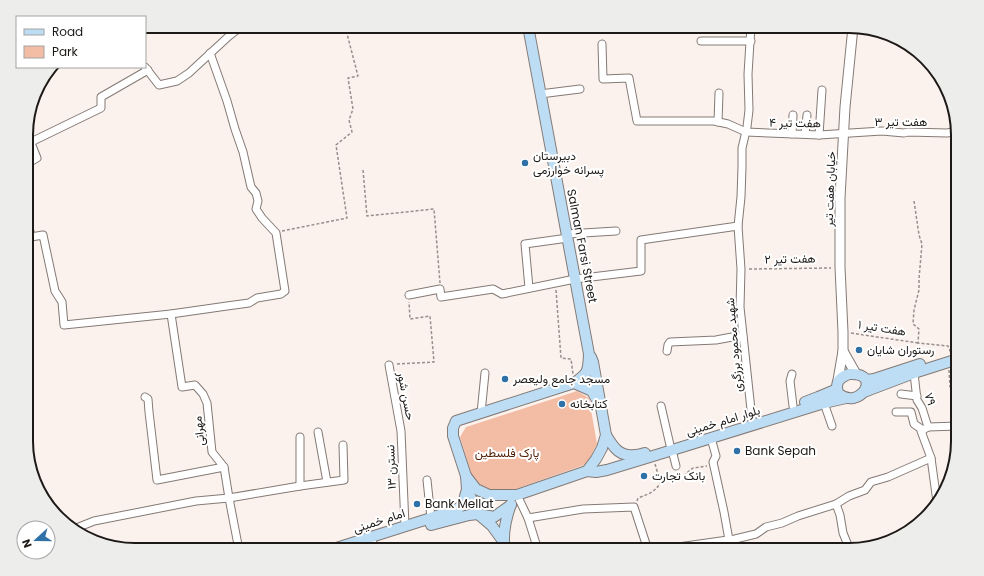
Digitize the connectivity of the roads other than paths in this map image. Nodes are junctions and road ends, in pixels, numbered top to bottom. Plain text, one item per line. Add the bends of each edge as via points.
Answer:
1 (233, 33) edge
2 (529, 33) edge
3 (751, 33) edge
4 (853, 33) edge
5 (701, 41) dead end
6 (751, 41) junction
7 (602, 44) dead end
8 (210, 53) junction
9 (146, 68) edge
10 (580, 89) dead end
11 (822, 90) dead end
12 (719, 93) dead end
13 (540, 94) junction
14 (807, 114) dead end
15 (794, 115) dead end
16 (718, 122) junction
17 (746, 130) junction
18 (951, 132) edge
19 (792, 134) junction
20 (805, 134) junction
21 (844, 134) junction
22 (818, 135) junction
23 (33, 141) edge
24 (33, 147) edge
25 (33, 160) edge
26 (738, 226) junction
27 (616, 231) dead end
28 (567, 236) junction
29 (33, 237) edge
30 (575, 278) junction
31 (529, 288) junction
32 (409, 295) road end
33 (171, 314) junction
34 (743, 337) junction
35 (667, 351) dead end
36 (843, 351) junction
37 (589, 354) junction
38 (951, 358) edge
39 (951, 358) edge
40 (389, 365) road end
41 (485, 373) dead end
42 (914, 373) junction
43 (792, 374) dead end
44 (856, 374) junction
45 (866, 380) junction
46 (574, 384) junction
47 (837, 384) junction
48 (864, 392) junction
49 (902, 394) dead end
50 (917, 396) junction
51 (145, 397) dead end
52 (846, 398) junction
53 (824, 403) junction
54 (601, 406) junction
55 (661, 406) dead end
56 (793, 406) junction
57 (896, 412) dead end
58 (481, 413) junction
59 (752, 418) junction
60 (832, 426) dead end
61 (951, 426) edge
62 (926, 428) junction
63 (401, 430) joint
64 (318, 432) dead end
65 (606, 435) junction
66 (300, 437) dead end
67 (711, 438) junction
68 (343, 445) dead end
69 (671, 448) junction
70 (930, 458) junction
71 (676, 466) dead end
72 (224, 467) junction
73 (587, 471) junction
74 (466, 476) junction
75 (427, 480) dead end
76 (327, 482) junction
77 (300, 486) junction
78 (467, 489) junction
79 (936, 494) edge
80 (517, 495) junction
81 (229, 498) junction
82 (836, 504) junction
83 (511, 505) junction
84 (474, 514) junction
85 (431, 518) junction
86 (528, 518) junction
87 (404, 526) junction
88 (80, 527) edge
89 (729, 540) junction
90 (238, 543) edge
91 (352, 543) edge
92 (382, 543) edge
93 (502, 543) edge
94 (504, 543) edge
95 (536, 543) edge
96 (646, 543) edge
97 (707, 543) edge
98 (847, 543) edge

1 - 8 street
2 - 13 main road, Salman Farsi Street
3 - 6 street, شهید محمود برزگری
4 - 21 street, خیابان هفت تیر
5 - 6 street
6 - 17 street, شهید محمود برزگری
7 - 16 street via 603,79 629,78 637,121
8 - 9 street via 183,77 159,85
8 - 33 street via 243,152 251,187 256,193 256,209 276,233 285,290 281,294 257,298 249,303
9 - 23 street via 101,97 101,108
10 - 13 street
11 - 22 street
12 - 16 street
13 - 28 main road, Salman Farsi Street
14 - 20 street
15 - 19 street
16 - 17 street
17 - 19 street, هفت تیر ۴
17 - 26 street, شهید محمود برزگری via 742,148
18 - 21 street, هفت تیر ۳ via 882,131
19 - 20 street, هفت تیر ۴
20 - 22 street, هفت تیر ۴
21 - 22 street, هفت تیر ۴
21 - 36 street, خیابان هفت تیر via 840,198
24 - 25 street via 37,158
26 - 30 street via 641,240 640,271
26 - 34 street, شهید محمود برزگری
27 - 28 street
28 - 30 main road, Salman Farsi Street
28 - 31 street via 525,244
29 - 33 street via 43,235 55,291 62,302 64,325
30 - 31 street
30 - 37 main road, Salman Farsi Street
31 - 32 street via 502,294 493,289 440,297 440,288
33 - 72 street, مهرانی via 182,387 195,386 203,394 207,403 212,452
34 - 35 street via 670,342
34 - 59 street, شهید محمود برزگری
36 - 44 street
36 - 47 street, خیابان هفت تیر
37 - 46 main road via 587,373
37 - 54 main road via 593,362
38 - 42 main road
39 - 45 main road
40 - 63 street, حسن شور
41 - 58 street
42 - 48 main road
42 - 50 street, ۷۹
43 - 56 street via 790,381
44 - 45 main road
44 - 47 main road via 844,376
45 - 48 main road
46 - 54 main road via 592,391
46 - 58 main road
47 - 52 main road via 838,393
47 - 56 main road, بلوار امام خمینی via 818,397
48 - 52 main road
49 - 50 street
50 - 62 street, ۷۹
51 - 72 street via 148,399 158,480
52 - 53 main road, بلوار امام خمینی
53 - 60 street
53 - 67 main road, بلوار امام خمینی
54 - 65 main road
55 - 69 street
56 - 59 main road, بلوار امام خمینی
57 - 62 street via 911,412 914,424
58 - 74 main road via 456,421 453,428 453,436
59 - 69 main road, بلوار امام خمینی
61 - 62 street
62 - 70 street, ۷۹ via 921,431
63 - 87 street, نسترن ۱۳
64 - 76 street
65 - 69 main road, بلوار امام خمینی via 621,453 636,456
65 - 73 main road via 596,460
66 - 77 street
67 - 69 main road, بلوار امام خمینی
67 - 89 street via 716,456 713,462
68 - 76 street via 344,480
69 - 71 street
69 - 73 main road, بلوار امام خمینی via 607,470
70 - 79 street, ۷۹
70 - 82 street via 871,482 865,490
72 - 81 street, مهرانی
73 - 80 main road, بلوار امام خمینی
74 - 78 main road
74 - 80 main road, بلوار امام خمینی via 476,489 489,495
75 - 85 street
76 - 77 street
77 - 81 street
78 - 84 main road
78 - 85 main road, امام خمینی via 463,504
80 - 83 main road
80 - 86 street
81 - 88 street via 196,501 94,521
81 - 90 street, مهرانی
82 - 89 street via 766,528 756,534
82 - 98 street
83 - 84 main road, امام خمینی via 494,517
83 - 94 main road
84 - 92 main road, امام خمینی via 439,522
84 - 93 main road via 492,526
85 - 87 main road, امام خمینی
86 - 95 street
86 - 96 street via 583,509 634,507
87 - 91 main road, امام خمینی
89 - 97 street

